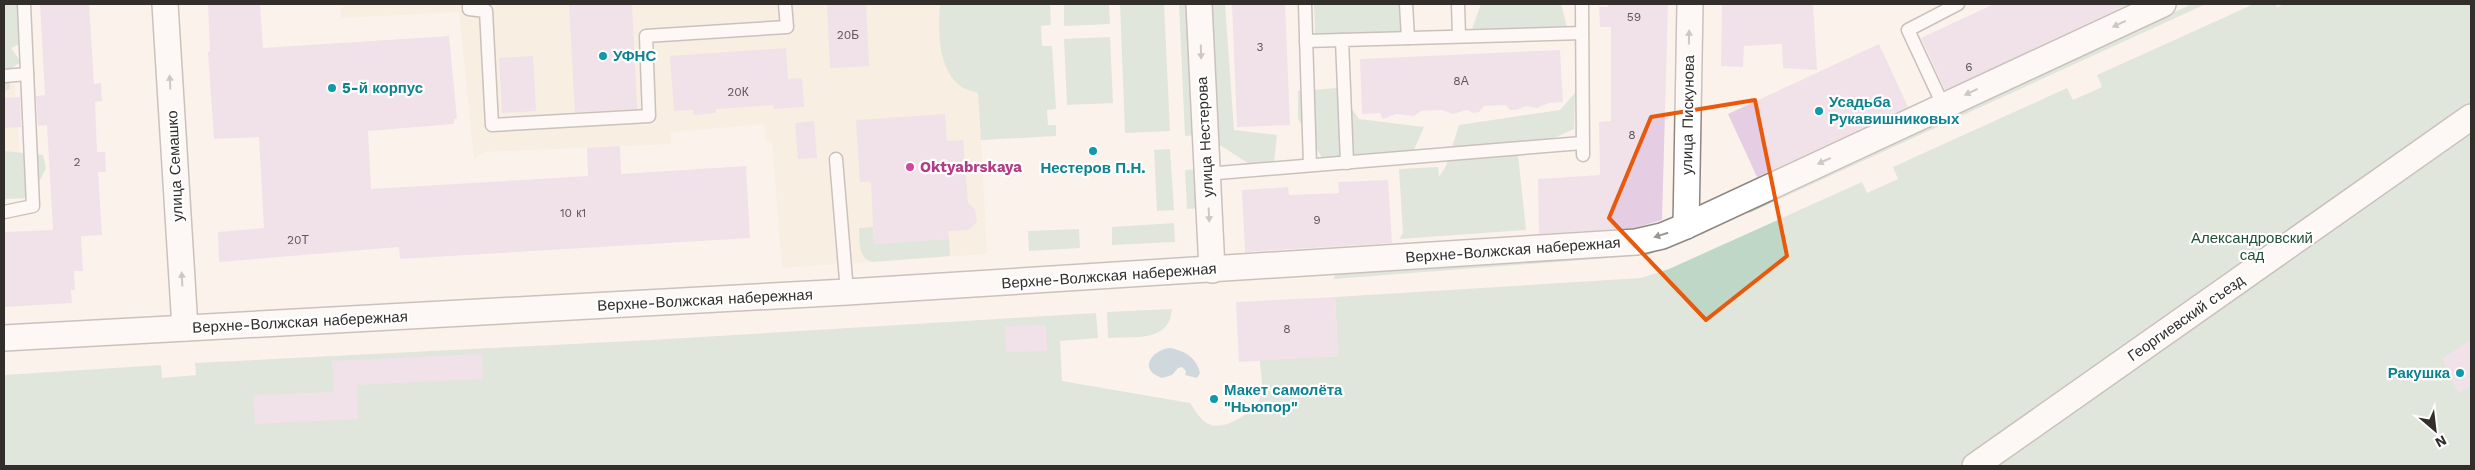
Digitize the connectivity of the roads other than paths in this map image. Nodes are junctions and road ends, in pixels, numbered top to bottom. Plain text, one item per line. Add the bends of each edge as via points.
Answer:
1 (24, 4) edge
2 (165, 4) edge
3 (469, 4) edge
4 (785, 4) edge
5 (1199, 4) edge
6 (1304, 4) edge
7 (1406, 4) edge
8 (1458, 4) edge
9 (1582, 4) edge
10 (1690, 4) edge
11 (1958, 4) edge
12 (2163, 4) edge
13 (1582, 32) junction
14 (1459, 36) junction
15 (1408, 38) junction
16 (1342, 40) junction
17 (1306, 41) junction
18 (27, 74) junction
19 (4, 76) edge
20 (1943, 105) junction
21 (2471, 117) edge
22 (836, 159) dead end
23 (1347, 163) junction
24 (1310, 165) junction
25 (1206, 174) junction
26 (4, 212) edge
27 (1686, 226) junction
28 (1212, 270) junction
29 (847, 292) junction
30 (185, 328) junction
31 (4, 338) edge
32 (1975, 466) edge

1 - 18 lane
30 -> 2 street, улица Семашко
3 - 4 lane via 469,9 486,10 492,125 649,116 646,36 787,27
5 -> 25 street, улица Нестерова
6 - 17 lane
7 - 15 lane
8 - 14 lane
9 - 13 lane
27 -> 10 street, улица Пискунова
11 - 20 lane via 1908,30
12 -> 20 street, Верхне-Волжская набережная
13 - 14 lane
13 - 23 lane via 1583,149
14 - 15 lane
15 - 16 lane
16 - 17 lane
16 - 23 lane
17 - 24 lane
18 - 19 lane
18 - 26 lane via 33,206
20 -> 27 street, Верхне-Волжская набережная
21 - 32 street, Георгиевский съезд
22 - 29 lane
23 - 24 lane
24 - 25 lane
25 -> 28 street, улица Нестерова
27 -> 28 street, Верхне-Волжская набережная via 1636,242
28 - 29 street, Верхне-Волжская набережная
29 - 30 street, Верхне-Волжская набережная
30 - 31 street, Верхне-Волжская набережная

